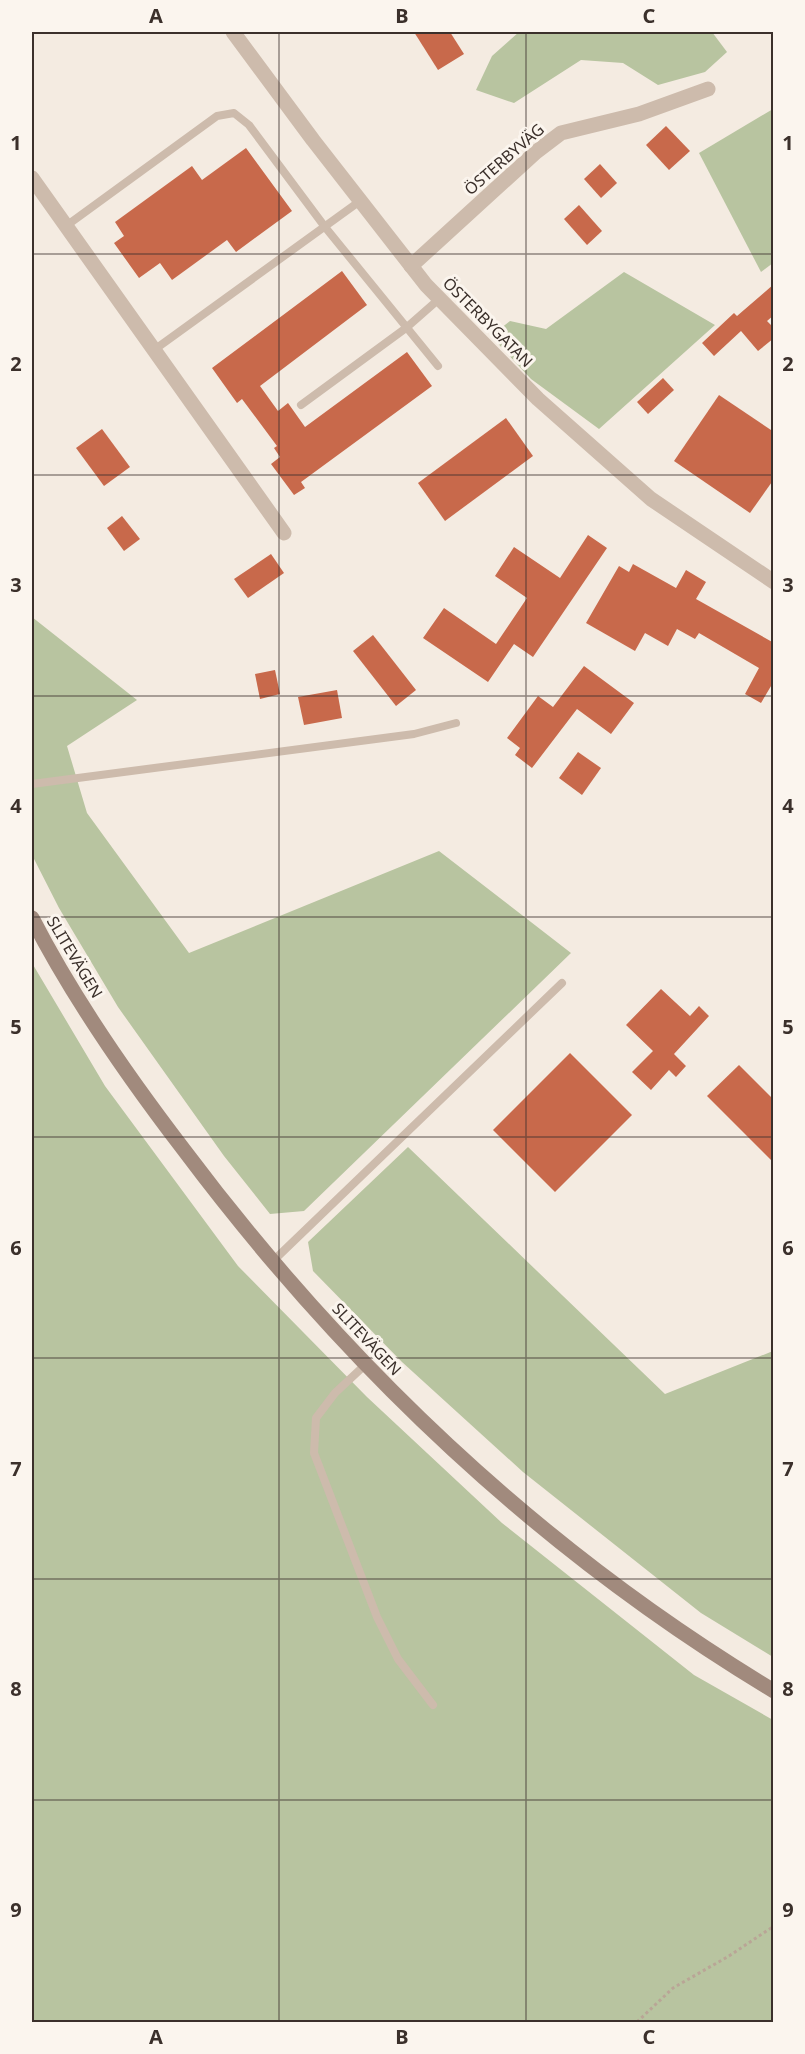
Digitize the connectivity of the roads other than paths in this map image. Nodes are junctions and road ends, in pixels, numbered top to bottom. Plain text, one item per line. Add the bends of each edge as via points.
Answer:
1 (233, 32) edge
2 (708, 89) dead end
3 (32, 178) edge
4 (360, 201) junction
5 (66, 226) junction
6 (324, 227) junction
7 (411, 266) junction
8 (439, 299) junction
9 (406, 328) junction
10 (154, 350) junction
11 (438, 366) dead end
12 (301, 405) dead end
13 (284, 533) dead end
14 (774, 582) edge
15 (456, 723) dead end
16 (32, 784) edge
17 (32, 918) edge
18 (562, 982) dead end
19 (272, 1262) junction
20 (365, 1365) junction
21 (774, 1691) edge
22 (433, 1705) dead end

1 - 4 street, ÖSTERBYGATAN
2 - 7 street, ÖSTERBYVÄG via 639,114 561,133
3 - 5 street
4 - 6 lane
4 - 7 street, ÖSTERBYGATAN
5 - 6 lane via 218,116 234,113 249,125
5 - 10 street
6 - 9 lane
6 - 10 lane
7 - 8 street, ÖSTERBYGATAN
8 - 9 lane
8 - 14 street, ÖSTERBYGATAN via 538,399 651,498
9 - 11 lane
9 - 12 lane
10 - 13 street
15 - 16 lane via 414,734
17 - 19 main road, SLITEVÄGEN via 91,1019 148,1104
18 - 19 lane
19 - 20 main road, SLITEVÄGEN
20 - 21 main road, SLITEVÄGEN via 481,1474 577,1555 679,1631
20 - 22 lane via 335,1393 316,1418 314,1453 377,1617 398,1659

